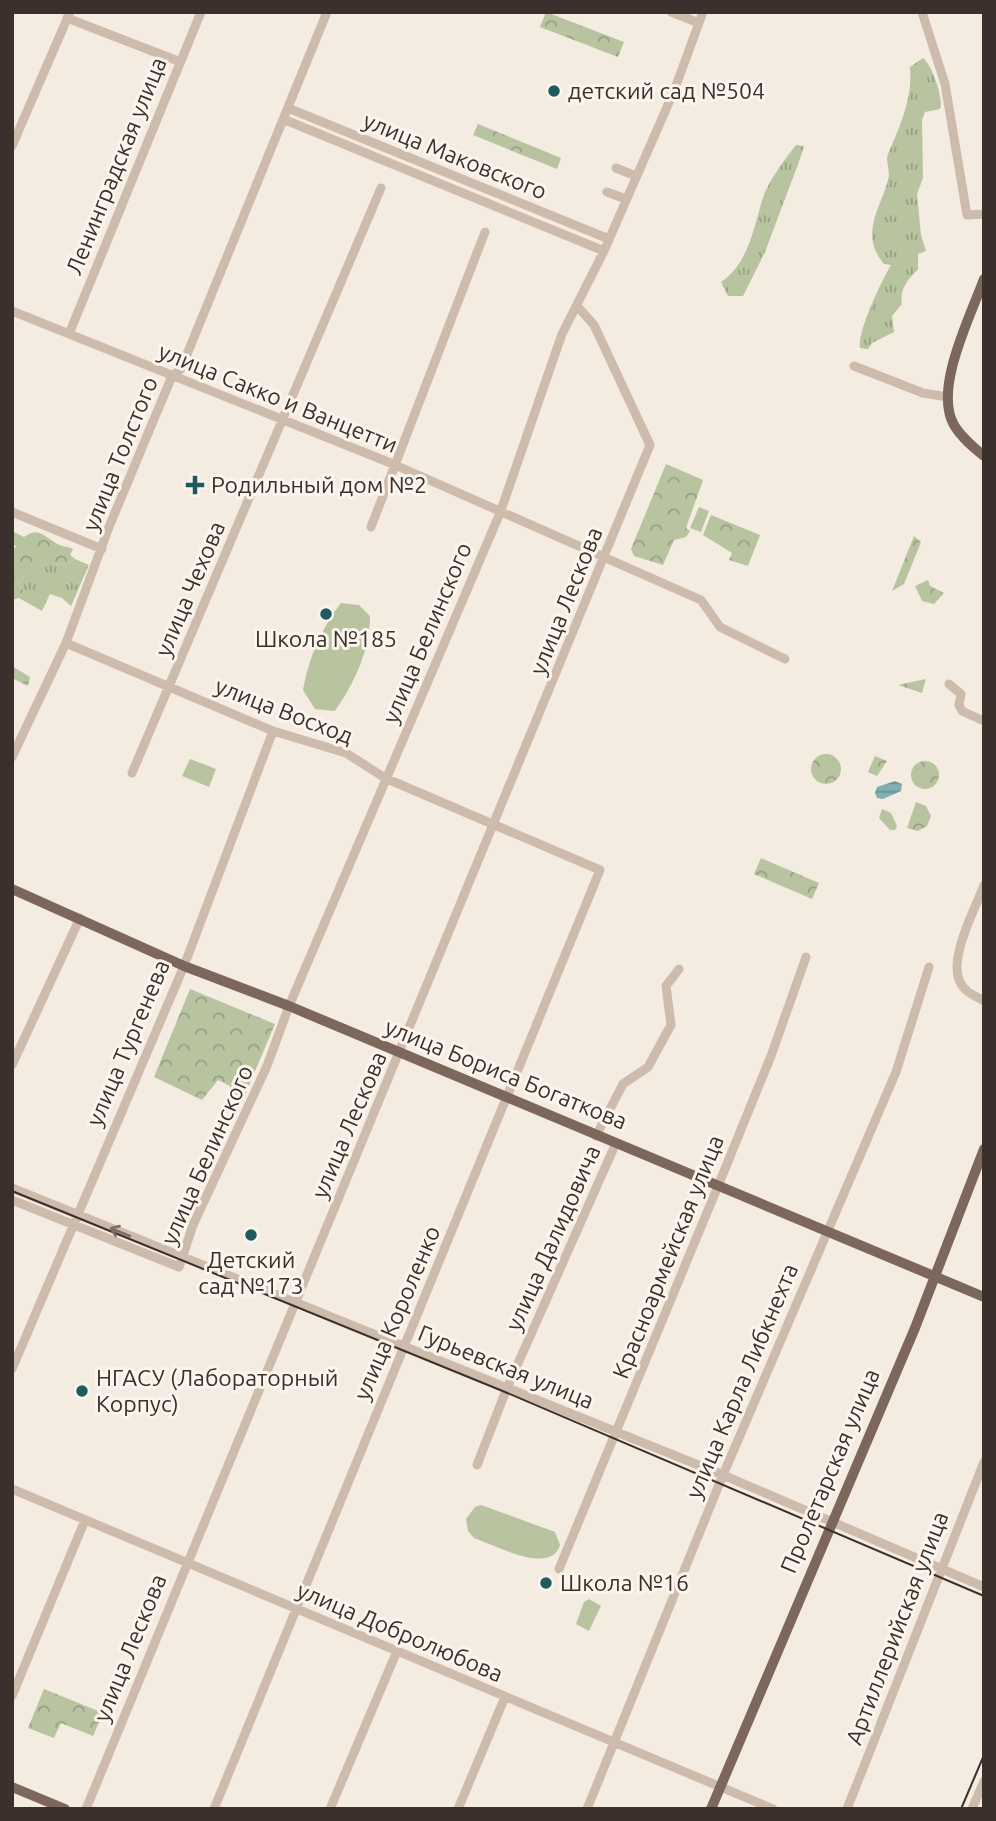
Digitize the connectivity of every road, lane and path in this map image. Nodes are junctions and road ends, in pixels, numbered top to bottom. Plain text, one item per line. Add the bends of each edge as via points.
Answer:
1 (201, 12) edge
2 (327, 12) edge
3 (671, 12) edge
4 (704, 12) edge
5 (922, 12) edge
6 (69, 15) edge
7 (699, 23) junction
8 (178, 61) junction
9 (288, 108) junction
10 (283, 119) junction
11 (12, 146) edge
12 (616, 168) dead end
13 (636, 176) junction
14 (380, 188) dead end
15 (607, 192) dead end
16 (626, 199) junction
17 (984, 214) edge
18 (485, 232) dead end
19 (609, 239) junction
20 (604, 251) junction
21 (984, 279) edge
22 (578, 307) junction
23 (12, 311) edge
24 (69, 334) junction
25 (854, 366) dead end
26 (172, 376) junction
27 (948, 400) junction
28 (282, 419) junction
29 (984, 456) edge
30 (393, 464) junction
31 (12, 512) edge
32 (500, 513) junction
33 (371, 527) dead end
34 (102, 549) junction
35 (605, 558) junction
36 (66, 643) junction
37 (785, 659) dead end
38 (949, 684) dead end
39 (171, 687) junction
40 (984, 721) edge
41 (273, 730) junction
42 (12, 757) edge
43 (132, 773) dead end
44 (385, 778) junction
45 (495, 823) junction
46 (600, 870) joint
47 (984, 885) edge
48 (12, 889) edge
49 (80, 918) junction
50 (806, 957) dead end
51 (184, 966) junction
52 (929, 967) dead end
53 (679, 969) dead end
54 (984, 1001) edge
55 (289, 1006) junction
56 (400, 1054) junction
57 (12, 1065) edge
58 (508, 1098) junction
59 (596, 1136) junction
60 (617, 1143) junction
61 (984, 1149) edge
62 (718, 1186) junction
63 (12, 1188) edge
64 (12, 1200) edge
65 (76, 1214) junction
66 (72, 1224) junction
67 (825, 1231) junction
68 (183, 1257) junction
69 (936, 1276) junction
70 (984, 1297) edge
71 (295, 1303) junction
72 (403, 1346) junction
73 (12, 1369) edge
74 (507, 1388) junction
75 (617, 1433) junction
76 (984, 1462) edge
77 (477, 1465) dead end
78 (723, 1475) junction
79 (12, 1489) edge
80 (85, 1520) junction
81 (831, 1522) junction
82 (186, 1562) junction
83 (940, 1568) junction
84 (559, 1569) dead end
85 (984, 1587) edge
86 (297, 1609) junction
87 (397, 1651) junction
88 (12, 1696) edge
89 (505, 1697) junction
90 (615, 1743) junction
91 (984, 1781) edge
92 (12, 1787) edge
93 (720, 1787) junction
94 (65, 1809) edge
95 (86, 1809) edge
96 (214, 1809) edge
97 (330, 1809) edge
98 (458, 1809) edge
99 (587, 1809) edge
100 (710, 1809) edge
101 (773, 1809) edge
102 (847, 1809) edge
103 (972, 1809) edge

1 - 8 street, Ленинградская улица
2 - 9 street, улица Толстого
3 - 7 street
4 - 7 street, улица Белинского
5 - 17 street via 945,84 967,215
6 - 8 street
6 - 11 street
7 - 13 street, улица Белинского
8 - 24 street, Ленинградская улица
9 - 10 street, улица Толстого
9 - 19 street, улица Маковского
10 - 20 street
10 - 26 street, улица Толстого via 181,369
12 - 13 street
13 - 16 street, улица Белинского
14 - 28 street, улица Чехова
15 - 16 street
16 - 19 street, улица Белинского
18 - 30 street
19 - 20 street, улица Белинского
20 - 22 street, улица Белинского
21 - 27 main road via 951,374
22 - 32 street, улица Белинского via 562,334
22 - 35 street, улица Лескова via 594,325 650,445
23 - 24 street, улица Сакко и Ванцетти
24 - 26 street, улица Сакко и Ванцетти
25 - 27 street
26 - 28 street, улица Сакко и Ванцетти
26 - 34 street, улица Толстого
27 - 29 main road via 954,425
28 - 30 street, улица Сакко и Ванцетти
28 - 39 street, улица Чехова
30 - 32 street, улица Сакко и Ванцетти
30 - 33 street
31 - 34 street
32 - 35 street, улица Сакко и Ванцетти
32 - 44 street, улица Белинского
34 - 36 street, улица Толстого
35 - 37 street, улица Сакко и Ванцетти via 701,600 720,628
35 - 45 street, улица Лескова
36 - 39 street, улица Восход
36 - 42 street, улица Толстого
38 - 40 street via 961,694 962,711
39 - 41 street, улица Восход
39 - 43 street, улица Чехова
41 - 44 street, улица Восход via 346,753
41 - 51 street, улица Тургенева
44 - 45 street, улица Восход
44 - 55 street, улица Белинского
45 - 46 street, улица Восход
45 - 56 street, улица Лескова
46 - 58 street, улица Короленко
47 - 54 street via 955,969 965,990
48 - 49 main road, улица Бориса Богаткова
49 - 51 main road, улица Бориса Богаткова
49 - 57 street
50 - 62 street, Красноармейская улица
51 - 55 main road, улица Бориса Богаткова
51 - 65 street, улица Тургенева
52 - 67 street, улица Карла Либкнехта via 896,1072
53 - 59 street, улица Далидовича via 666,986 671,1025 648,1067 623,1084
55 - 56 main road, улица Бориса Богаткова
55 - 68 street, улица Белинского
56 - 58 main road, улица Бориса Богаткова
56 - 71 street, улица Лескова
58 - 59 main road, улица Бориса Богаткова
58 - 72 street, улица Короленко
59 - 60 main road, улица Бориса Богаткова
60 - 62 main road, улица Бориса Богаткова
60 - 74 street, улица Далидовича
61 - 69 main road, Пролетарская улица
62 - 67 main road, улица Бориса Богаткова
62 - 75 street, Красноармейская улица
63 - 65 street, Гурьевская улица
64 - 66 street
65 - 66 street, улица Тургенева
68 -> 65 street, Гурьевская улица
66 - 68 street, улица Белинского via 179,1267
66 - 73 street, улица Тургенева
67 - 69 main road, улица Бориса Богаткова
67 - 78 street, улица Карла Либкнехта
68 - 71 street, Гурьевская улица
69 - 70 main road, улица Бориса Богаткова
69 - 81 main road, Пролетарская улица
71 - 72 street, Гурьевская улица
71 - 82 street, улица Лескова
72 - 74 street, Гурьевская улица
72 - 86 street, улица Короленко
74 - 75 street, Гурьевская улица
74 - 77 street, улица Далидовича
75 - 78 street, Гурьевская улица
75 - 84 street, Красноармейская улица
76 - 83 street, Артиллерийская улица
78 - 81 street, Гурьевская улица
78 - 90 street, улица Карла Либкнехта
79 - 80 street, улица Добролюбова
80 - 82 street, улица Добролюбова
80 - 88 street
81 - 83 street, Гурьевская улица
81 - 93 main road, Пролетарская улица
82 - 86 street, улица Добролюбова
82 - 95 street, улица Лескова
83 - 85 street, Гурьевская улица
83 - 102 street, Артиллерийская улица
86 - 87 street, улица Добролюбова
86 - 96 street, улица Короленко
87 - 89 street, улица Добролюбова
87 - 97 street
89 - 90 street, улица Добролюбова
89 - 98 street
90 - 93 street, улица Добролюбова
90 - 99 street, улица Карла Либкнехта
91 - 103 street
92 - 94 main road
93 - 100 main road, Пролетарская улица
93 - 101 street, улица Добролюбова

